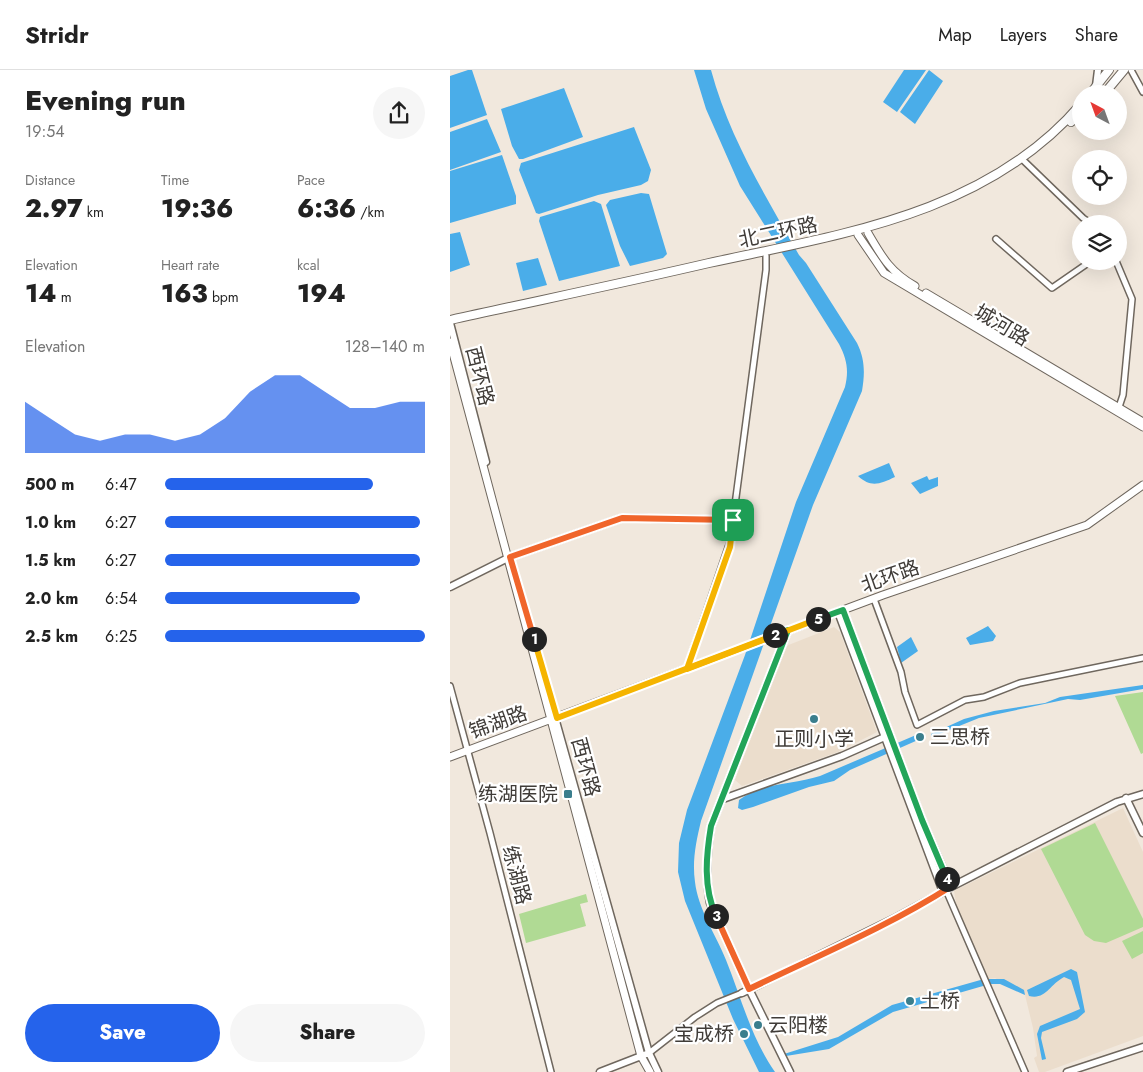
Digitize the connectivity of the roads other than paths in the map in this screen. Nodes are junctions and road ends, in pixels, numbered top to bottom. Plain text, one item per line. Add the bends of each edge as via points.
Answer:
1 (1098, 70) edge
2 (1109, 70) edge
3 (1124, 70) edge
4 (1131, 70) edge
5 (1096, 85) edge
6 (1098, 85) edge
7 (1112, 85) edge
8 (1143, 92) edge
9 (1072, 113) edge
10 (1072, 121) edge
11 (1024, 161) junction
12 (1080, 215) edge
13 (868, 233) junction
14 (858, 235) junction
15 (996, 239) dead end
16 (800, 246) junction
17 (770, 253) junction
18 (1077, 270) edge
19 (1120, 270) edge
20 (450, 323) edge
21 (450, 342) edge
22 (1118, 410) junction
23 (1143, 422) edge
24 (1143, 427) edge
25 (1143, 485) edge
26 (733, 520) junction
27 (509, 558) junction
28 (450, 587) edge
29 (874, 598) junction
30 (840, 611) junction
31 (788, 630) junction
32 (1143, 658) edge
33 (687, 669) junction
34 (450, 686) edge
35 (554, 719) junction
36 (888, 735) junction
37 (467, 750) junction
38 (450, 757) edge
39 (1143, 794) edge
40 (1126, 798) junction
41 (723, 799) junction
42 (1143, 833) edge
43 (946, 890) junction
44 (749, 989) junction
45 (742, 993) joint
46 (1143, 1047) edge
47 (649, 1053) junction
48 (641, 1056) junction
49 (551, 1072) edge
50 (600, 1072) edge
51 (650, 1072) edge
52 (658, 1072) edge
53 (790, 1072) edge
54 (1024, 1072) edge
55 (1067, 1072) edge

1 - 5 street
2 - 6 main road
3 - 7 main road
4 - 8 street
9 - 16 main road, 北二环路 via 1040,144 988,180 896,220
10 - 11 main road, 北二环路
11 - 12 street
11 - 13 main road, 北二环路 via 990,183 944,206 898,225
13 - 14 main road, 北二环路
13 - 22 main road, 城河路 via 895,274
14 - 16 main road, 北二环路
14 - 22 main road, 城河路 via 884,273
15 - 18 street via 1052,288
16 - 17 main road, 北二环路
17 - 20 main road, 北二环路
17 - 26 street
19 - 22 street via 1132,300 1123,395
20 - 27 street, 西环路
21 - 27 main road, 西环路
22 - 23 main road, 城河路
22 - 24 main road, 城河路
25 - 29 main road, 北环路 via 1087,525
26 - 27 street via 622,518
26 - 33 street via 730,547
27 - 28 street
27 - 35 main road, 西环路
29 - 30 main road, 北环路
29 - 32 street via 917,725 965,700 984,697 1020,683
30 - 31 main road, 北环路
30 - 36 street
31 - 33 main road, 北环路
31 - 41 street
33 - 35 main road, 北环路
34 - 37 street, 练湖路
35 - 37 main road, 锦湖路
35 - 47 street, 西环路
35 - 48 main road, 西环路
36 - 41 street via 842,756
36 - 43 street
37 - 38 main road, 锦湖路
37 - 49 street, 练湖路
39 - 40 street
40 - 42 street
40 - 43 street
41 - 44 street via 711,826 707,889 710,903
43 - 44 street
43 - 54 street
44 - 45 street
44 - 53 street
45 - 47 street via 695,1017
46 - 55 street
47 - 48 street
47 - 52 street, 西环路
48 - 50 street
48 - 51 main road, 西环路

